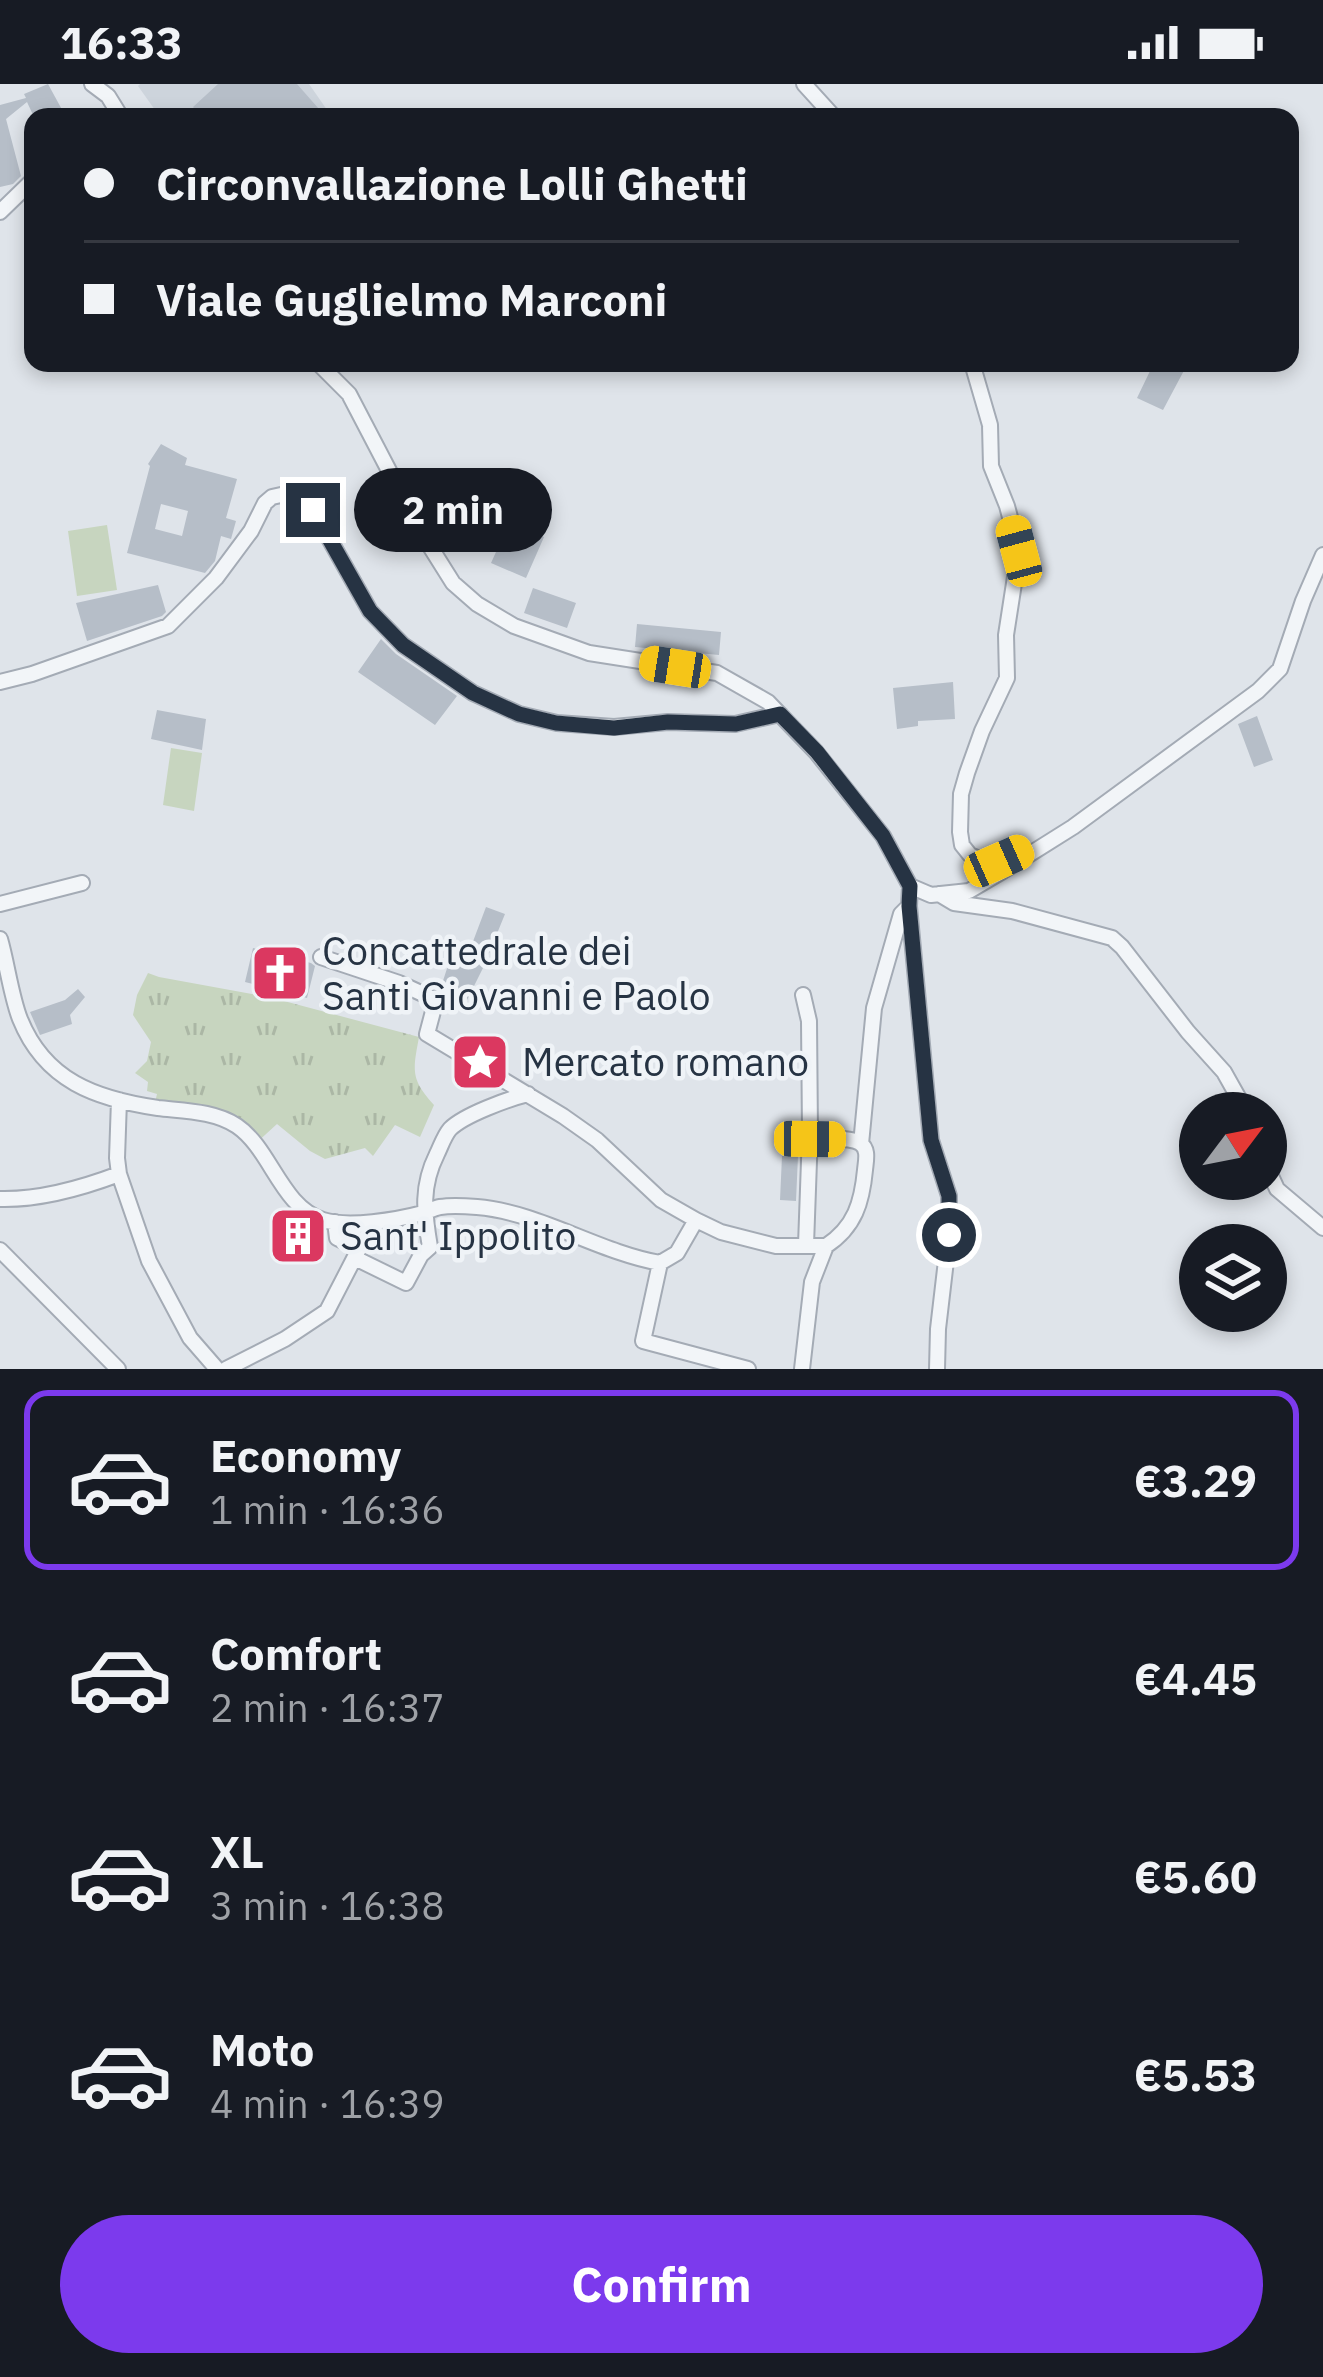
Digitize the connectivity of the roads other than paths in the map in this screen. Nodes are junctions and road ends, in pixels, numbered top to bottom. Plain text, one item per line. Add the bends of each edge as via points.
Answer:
1 (92, 84) edge
2 (804, 84) edge
3 (116, 108) edge
4 (826, 108) edge
5 (24, 189) edge
6 (0, 212) edge
7 (326, 372) edge
8 (974, 372) edge
9 (1323, 555) edge
10 (0, 682) edge
11 (780, 714) junction
12 (1037, 850) junction
13 (82, 883) dead end
14 (910, 886) junction
15 (939, 894) junction
16 (0, 904) edge
17 (909, 906) junction
18 (0, 939) edge
19 (321, 957) dead end
20 (803, 995) dead end
21 (1235, 1092) edge
22 (528, 1094) junction
23 (119, 1100) junction
24 (810, 1139) junction
25 (861, 1144) junction
26 (119, 1174) junction
27 (0, 1198) edge
28 (1287, 1199) edge
29 (424, 1213) junction
30 (696, 1220) junction
31 (335, 1222) junction
32 (1323, 1228) edge
33 (806, 1245) junction
34 (826, 1246) junction
35 (0, 1250) edge
36 (355, 1258) junction
37 (660, 1263) junction
38 (118, 1369) edge
39 (222, 1369) edge
40 (748, 1369) edge
41 (802, 1369) edge
42 (937, 1369) edge

1 - 3 street
2 - 4 street
5 - 6 street
7 - 11 street via 349,394 453,583 477,604 589,653 717,674
8 - 12 street via 991,466 1019,551 1007,677 967,773 960,832 962,845 983,861
9 - 12 street via 1280,669 1258,692
10 - 11 street via 168,626 216,578 265,503 290,494 329,534 370,611 403,645 519,714 614,728 736,724
11 - 14 street via 883,836
12 - 15 street via 969,891
13 - 16 street
14 - 15 street
14 - 17 street
15 - 21 street via 1112,938
17 - 25 street via 874,1008
17 - 42 street via 931,1140 949,1196
18 - 23 street via 20,1021 43,1059 88,1092
19 - 22 street via 436,1000 427,1034
20 - 24 street
22 - 29 street via 452,1128 424,1184
22 - 30 street
23 - 26 street
23 - 31 street via 240,1128 300,1205
24 - 25 street
24 - 33 street
25 - 34 street via 862,1201
26 - 27 street
26 - 39 street via 161,1285 190,1338
28 - 32 street
29 - 31 street
29 - 36 street via 430,1246 406,1283
29 - 37 street via 480,1207
30 - 33 street via 776,1246
30 - 37 street via 677,1253
31 - 36 street via 337,1238 359,1249
33 - 34 street
34 - 41 street via 812,1282
35 - 38 street
36 - 39 street via 327,1311
37 - 40 street via 644,1341

